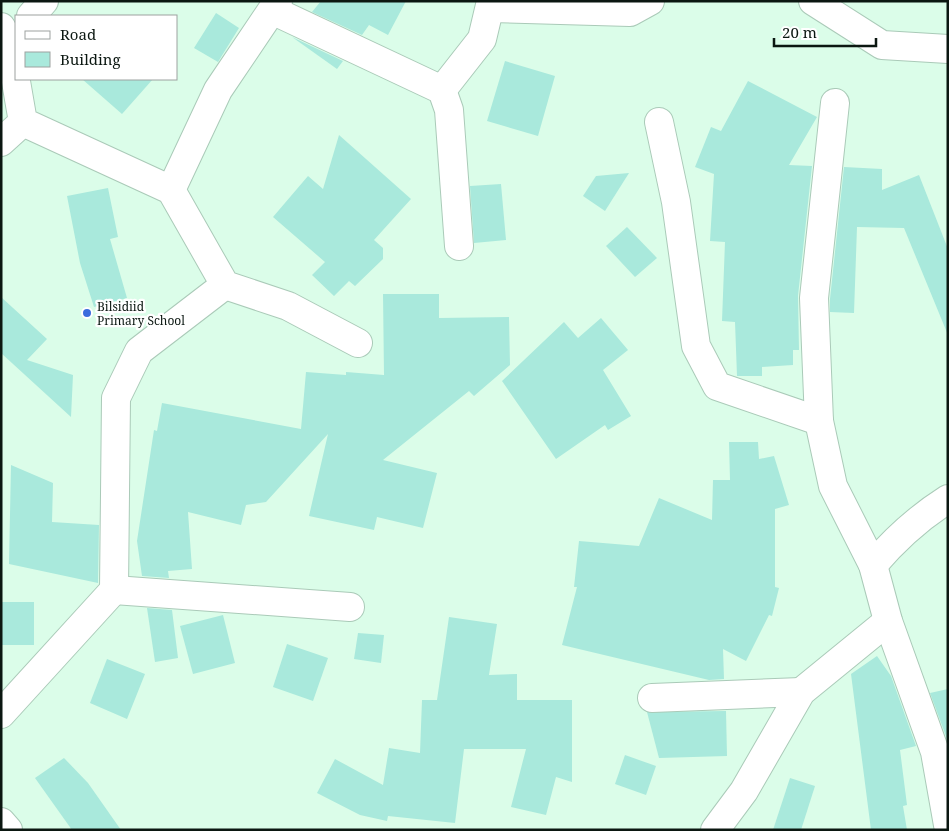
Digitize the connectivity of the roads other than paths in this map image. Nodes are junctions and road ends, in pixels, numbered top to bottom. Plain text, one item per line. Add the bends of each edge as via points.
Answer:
1 (44, 1) edge
2 (650, 1) edge
3 (813, 1) edge
4 (491, 4) edge
5 (276, 6) edge
6 (32, 15) edge
7 (9, 34) edge
8 (948, 49) edge
9 (15, 72) edge
10 (16, 80) edge
11 (442, 90) junction
12 (835, 103) dead end
13 (23, 122) junction
14 (659, 122) dead end
15 (1, 142) edge
16 (171, 190) junction
17 (459, 246) dead end
18 (225, 284) junction
19 (358, 343) dead end
20 (819, 421) junction
21 (948, 499) edge
22 (873, 565) junction
23 (114, 590) junction
24 (350, 607) dead end
25 (888, 621) junction
26 (800, 692) junction
27 (652, 698) dead end
28 (1, 714) edge
29 (941, 751) edge
30 (1, 822) edge
31 (948, 825) edge
32 (8, 830) edge
33 (716, 830) edge

1 - 6 street
2 - 4 street via 630,12
3 - 8 street via 882,45
4 - 11 street via 482,39
5 - 11 street
5 - 16 street via 218,90
7 - 9 street
10 - 13 street
11 - 17 street via 449,110
12 - 20 street via 814,298
13 - 15 street
13 - 16 street
14 - 20 street via 676,202 696,346 717,386
16 - 18 street
18 - 19 street via 288,306
18 - 23 street via 139,351 116,398
20 - 22 street via 832,486
21 - 22 street via 906,528
22 - 25 street
23 - 24 street
23 - 28 street
25 - 26 street
25 - 29 street
26 - 27 street
26 - 33 street via 744,791
29 - 31 street
30 - 32 street

